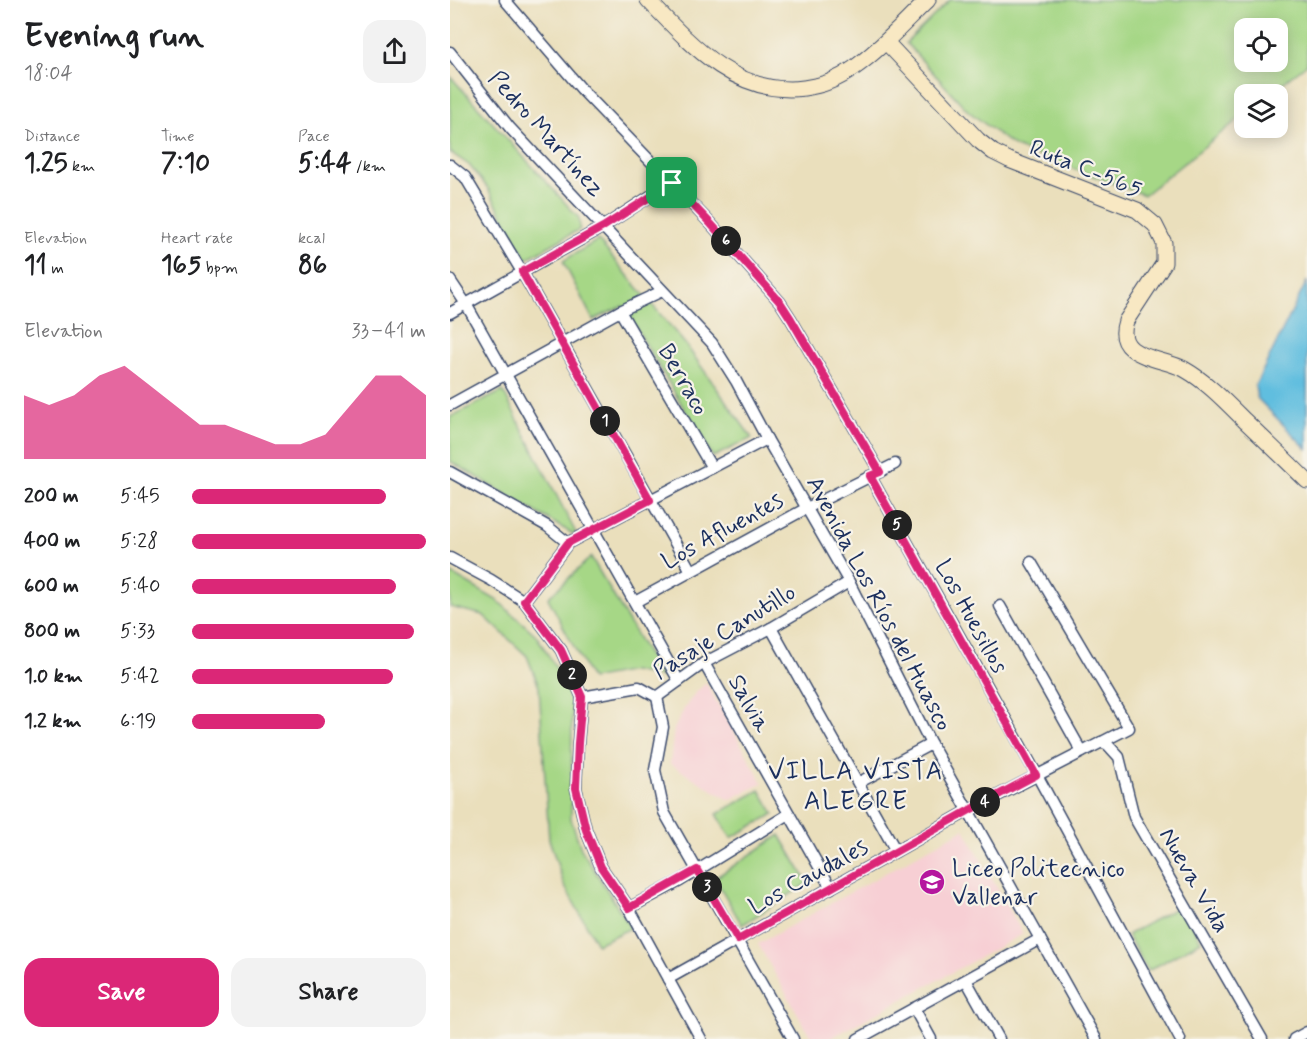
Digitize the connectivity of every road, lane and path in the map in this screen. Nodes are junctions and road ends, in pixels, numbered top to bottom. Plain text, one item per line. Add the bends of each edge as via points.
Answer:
1 (505, 0) edge
2 (648, 0) edge
3 (928, 0) edge
4 (886, 42) junction
5 (450, 52) edge
6 (450, 165) edge
7 (672, 183) junction
8 (603, 227) junction
9 (522, 272) junction
10 (450, 280) edge
11 (662, 291) junction
12 (466, 303) junction
13 (620, 311) junction
14 (450, 313) edge
15 (562, 344) junction
16 (506, 374) junction
17 (450, 405) edge
18 (767, 439) junction
19 (895, 464) dead end
20 (712, 468) junction
21 (450, 471) edge
22 (875, 474) junction
23 (1307, 481) edge
24 (650, 500) junction
25 (807, 508) junction
26 (594, 531) junction
27 (568, 543) junction
28 (450, 558) edge
29 (1031, 562) dead end
30 (691, 571) junction
31 (849, 582) junction
32 (524, 601) junction
33 (635, 602) junction
34 (1000, 606) dead end
35 (771, 628) junction
36 (704, 663) junction
37 (679, 681) junction
38 (582, 697) junction
39 (657, 697) junction
40 (1101, 742) junction
41 (931, 744) junction
42 (1082, 752) junction
43 (1036, 775) junction
44 (858, 783) junction
45 (968, 811) junction
46 (789, 814) junction
47 (896, 851) junction
48 (697, 870) junction
49 (831, 888) junction
50 (629, 908) junction
51 (1040, 939) junction
52 (738, 940) junction
53 (668, 979) junction
54 (966, 980) junction
55 (914, 1008) junction
56 (1307, 1032) edge
57 (879, 1034) edge
58 (701, 1039) edge
59 (792, 1039) edge
60 (858, 1039) edge
61 (931, 1039) edge
62 (999, 1039) edge
63 (1096, 1039) edge
64 (1180, 1039) edge
65 (1262, 1039) edge
66 (1294, 1039) edge

1 - 7 street, Los Huesillos via 584,92
2 - 4 main road via 722,69 765,87 795,89 836,80
3 - 4 main road
4 - 23 main road, Ruta C-565 via 993,152 1137,210 1155,225 1164,243 1164,262 1126,321 1122,332 1125,340 1137,353 1182,368 1208,385
5 - 8 street, Pedro Martínez via 510,128
6 - 9 street via 465,177
7 - 8 street
7 - 22 street, Los Huesillos via 780,302
8 - 9 street
8 - 11 street, Pedro Martínez
9 - 12 street
9 - 15 street
10 - 12 street
11 - 13 street
11 - 18 street, Pedro Martínez via 712,343
12 - 14 street
12 - 16 street
13 - 15 street
13 - 20 street, Berraco
15 - 16 street
15 - 24 street
16 - 17 street
16 - 26 street
18 - 20 street
18 - 25 street, Avenida Los Ríos del Huasco
19 - 22 street, Los Afluentes
20 - 24 street
21 - 27 street via 547,525
22 - 25 street, Los Afluentes
22 - 43 street, Los Huesillos
24 - 26 street
24 - 30 street
25 - 30 street, Los Afluentes
25 - 31 street, Avenida Los Ríos del Huasco
26 - 27 street
26 - 33 street
27 - 32 street
28 - 32 street
29 - 40 street, Los Caudales via 1129,728
30 - 33 street, Los Afluentes
31 - 35 street, Pasaje Canutillo
31 - 41 street, Avenida Los Ríos del Huasco
32 - 38 street via 561,650
33 - 37 street
34 - 42 street
35 - 36 street, Pasaje Canutillo
35 - 44 street
36 - 37 street, Pasaje Canutillo
36 - 46 street, Salvia
37 - 39 street, Pasaje Canutillo
38 - 39 street, Pasaje Canutillo via 639,687
38 - 50 street via 576,788 586,830 601,867
39 - 48 street via 663,727 655,770 664,812
40 - 42 street, Los Caudales
40 - 65 street, Nueva Vida via 1119,757 1134,817
41 - 44 street
41 - 45 street, Avenida Los Ríos del Huasco
42 - 43 street, Los Caudales
43 - 45 street, Los Caudales
43 - 64 street, Los Huesillos
44 - 47 street
45 - 47 street, Los Caudales
45 - 51 street, Avenida Los Ríos del Huasco
46 - 48 street
46 - 49 street, Salvia
47 - 49 street, Los Caudales
48 - 50 street
48 - 52 street
49 - 52 street, Los Caudales
50 - 53 street
51 - 54 street
51 - 63 street, Avenida Los Ríos del Huasco
52 - 53 street, Los Caudales
52 - 59 street
53 - 58 street
54 - 55 street
54 - 62 street
55 - 57 street
55 - 61 street
56 - 66 street
57 - 60 street

